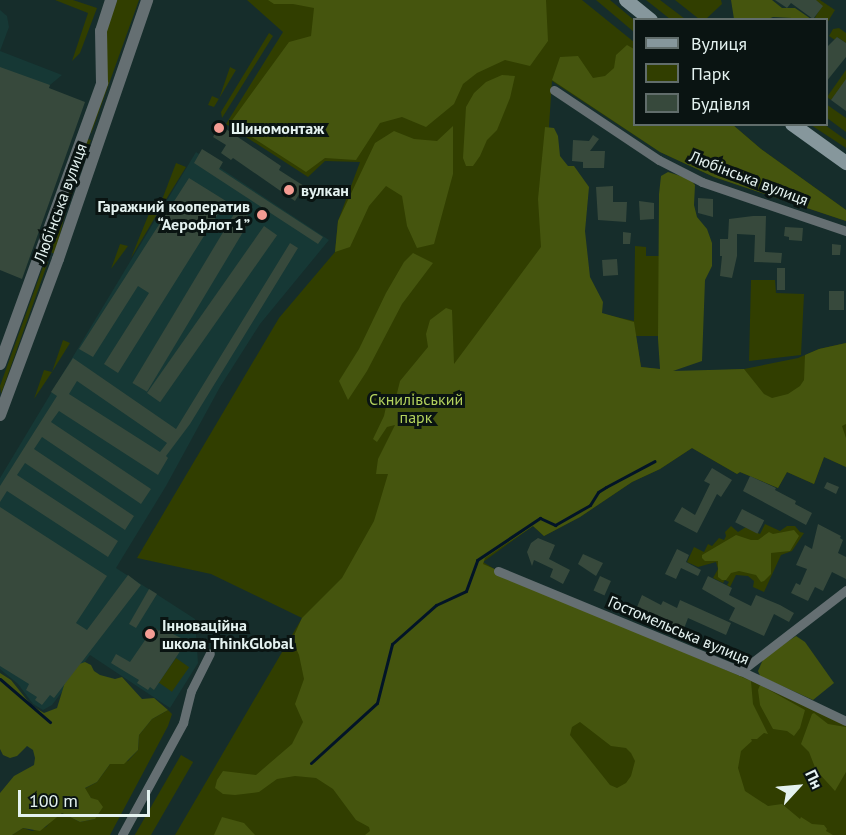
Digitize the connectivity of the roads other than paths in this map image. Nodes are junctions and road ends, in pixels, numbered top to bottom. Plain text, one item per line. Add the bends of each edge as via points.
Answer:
1 (111, 0) edge
2 (147, 0) edge
3 (626, 0) edge
4 (648, 18) edge
5 (554, 90) dead end
6 (795, 126) edge
7 (846, 163) edge
8 (846, 231) edge
9 (0, 364) edge
10 (0, 415) edge
11 (498, 571) dead end
12 (846, 590) edge
13 (210, 653) dead end
14 (741, 671) junction
15 (846, 721) edge
16 (122, 835) edge

1 - 9 street, Любінська вулиця via 101,31 102,83
2 - 10 street, Любінська вулиця
3 - 4 main road
5 - 8 street, Любінська вулиця via 659,160 702,182
6 - 7 main road
11 - 14 street, Гостомельська вулиця
12 - 14 street
13 - 16 street via 191,691 183,723
14 - 15 street, Гостомельська вулиця

